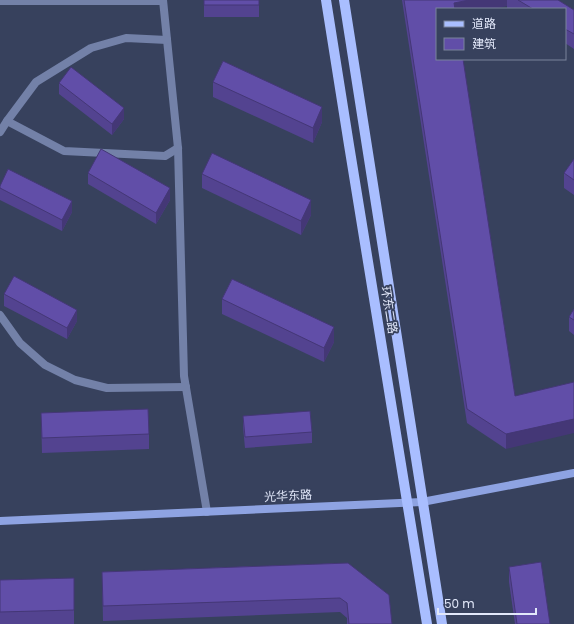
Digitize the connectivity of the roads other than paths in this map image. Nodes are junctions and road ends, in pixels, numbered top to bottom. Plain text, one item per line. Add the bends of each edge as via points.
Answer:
1 (163, 0) edge
2 (326, 0) edge
3 (344, 0) edge
4 (0, 1) edge
5 (167, 40) junction
6 (7, 121) junction
7 (0, 132) edge
8 (178, 148) junction
9 (0, 315) edge
10 (186, 387) junction
11 (574, 473) edge
12 (407, 502) junction
13 (422, 502) junction
14 (207, 512) junction
15 (0, 521) edge
16 (427, 624) edge
17 (442, 624) edge

1 - 4 street
1 - 5 street
2 - 12 main road, 环东二路
3 - 13 main road, 环东二路
5 - 6 street via 126,38 91,48 36,82
5 - 8 street
6 - 7 street
6 - 8 street via 64,151 165,156
8 - 10 street
9 - 10 street via 20,343 45,365 75,380 107,388
10 - 14 street
11 - 13 main road, 光华东路
12 - 13 main road, 光华东路
12 - 14 main road, 光华东路
12 - 16 main road, 环东二路
13 - 17 main road, 环东二路
14 - 15 main road, 光华东路

